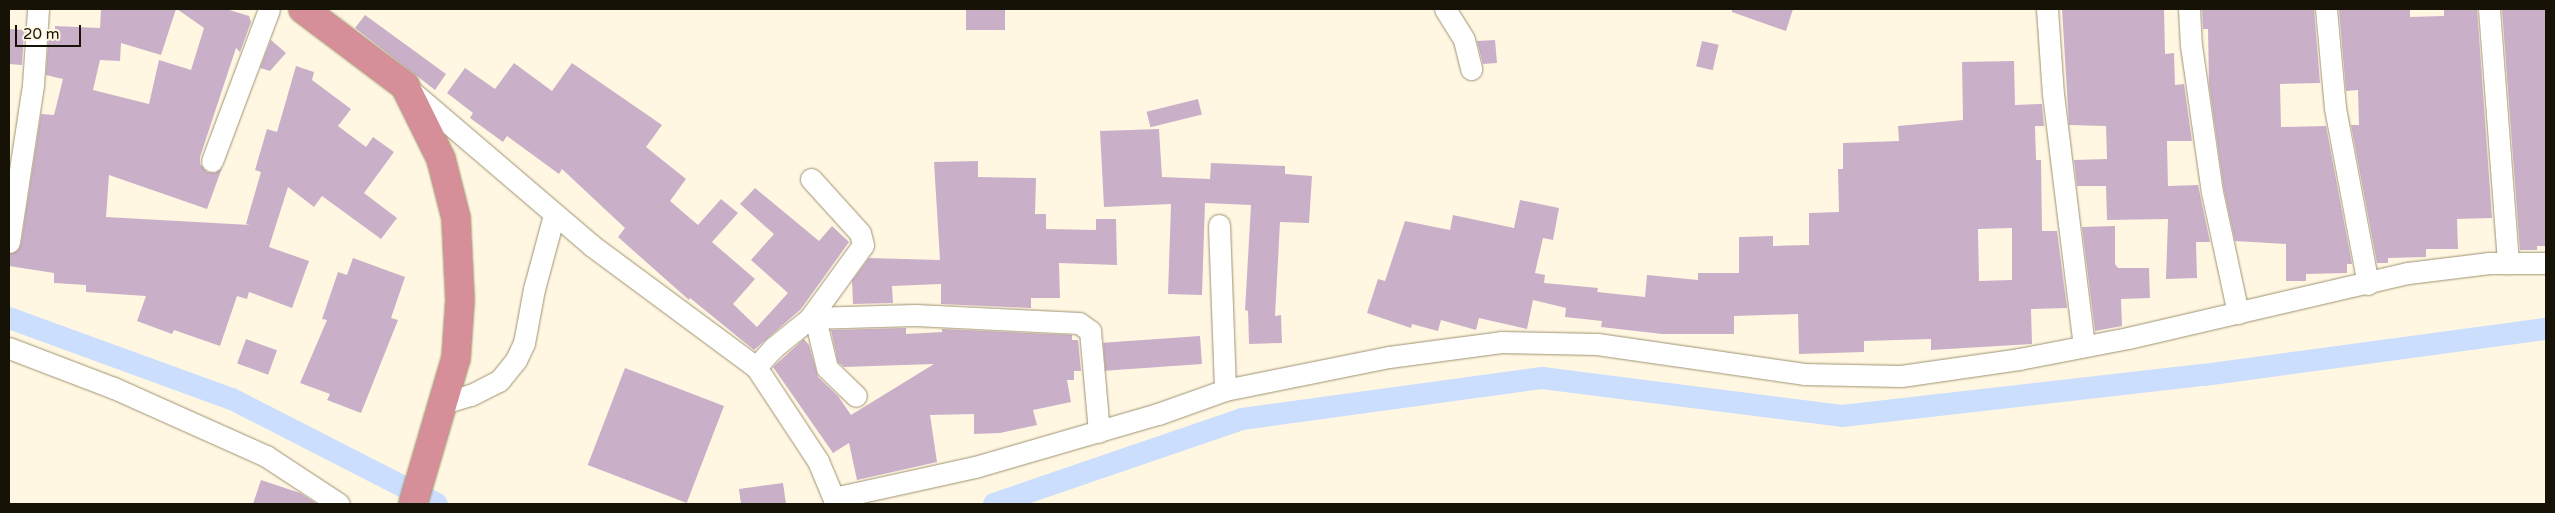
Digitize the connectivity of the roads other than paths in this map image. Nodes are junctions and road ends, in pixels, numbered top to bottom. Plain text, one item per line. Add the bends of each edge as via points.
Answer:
1 (38, 9) edge
2 (269, 9) edge
3 (303, 9) edge
4 (1444, 9) edge
5 (2047, 9) edge
6 (2189, 9) edge
7 (2326, 9) edge
8 (2489, 9) edge
9 (1471, 69) dead end
10 (405, 86) junction
11 (212, 161) dead end
12 (811, 179) dead end
13 (554, 215) junction
14 (1219, 225) dead end
15 (9, 242) edge
16 (2508, 263) junction
17 (2546, 263) edge
18 (2368, 284) junction
19 (2238, 313) junction
20 (812, 318) junction
21 (2084, 346) junction
22 (9, 348) edge
23 (756, 367) junction
24 (1225, 390) junction
25 (856, 396) dead end
26 (444, 403) junction
27 (1099, 432) junction
28 (835, 501) edge
29 (339, 504) edge
30 (413, 504) edge

1 - 15 street via 32,85
2 - 11 street
3 - 10 highway
4 - 9 street via 1464,40
5 - 21 street via 2053,94
6 - 19 street via 2212,192
7 - 18 street via 2334,108
8 - 16 street
10 - 13 street
10 - 26 highway via 441,159 456,218 460,300 456,358
12 - 20 street via 860,233 863,245
13 - 23 street
13 - 26 street via 534,289 524,343 516,360 499,381
14 - 24 street
16 - 17 street
16 - 18 street via 2408,273
18 - 19 street
19 - 21 street
20 - 23 street via 773,348
20 - 25 street via 827,368
20 - 27 street via 916,315 1079,324 1090,331
21 - 24 street via 1900,376 1804,374 1598,344 1501,342 1389,357
22 - 29 street via 114,388 266,456
23 - 28 street via 818,461
24 - 27 street
26 - 30 highway
27 - 28 street

